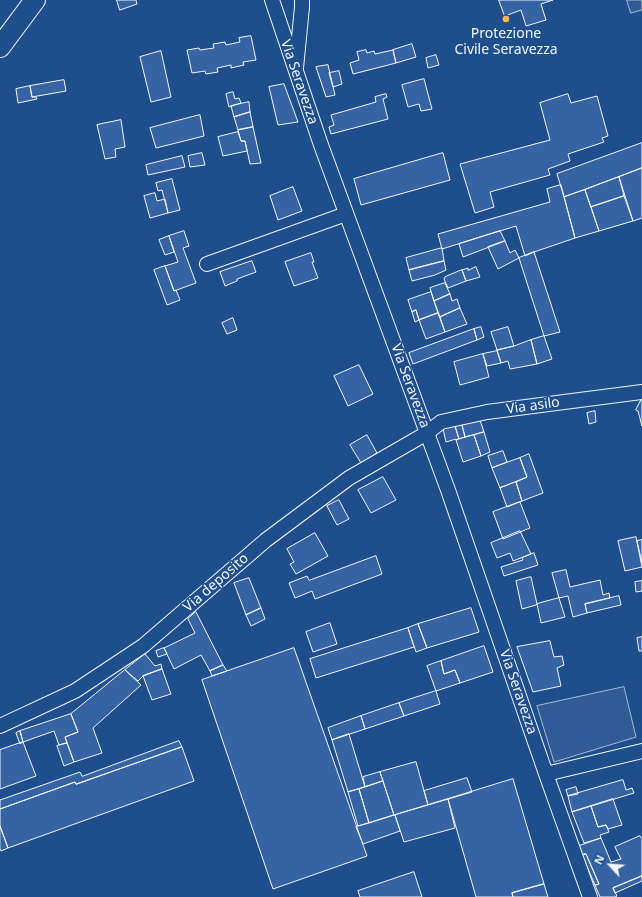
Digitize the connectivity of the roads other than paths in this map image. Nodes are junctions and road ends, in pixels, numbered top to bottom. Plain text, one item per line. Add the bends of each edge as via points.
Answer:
1 (36, 0) edge
2 (272, 0) edge
3 (302, 0) edge
4 (0, 47) edge
5 (295, 72) junction
6 (346, 214) junction
7 (207, 264) dead end
8 (642, 392) edge
9 (427, 433) junction
10 (0, 726) edge
11 (642, 751) edge
12 (546, 774) junction
13 (590, 897) edge

1 - 4 main road
2 - 5 street, Via Seravezza
3 - 5 street
5 - 6 street, Via Seravezza
6 - 7 street
6 - 9 street, Via Seravezza
8 - 9 street, Via asilo via 487,412 441,422
9 - 10 street, Via deposito via 349,478 298,516 266,540 142,646 76,691
9 - 12 street, Via Seravezza
11 - 12 street
12 - 13 street, Via Seravezza

